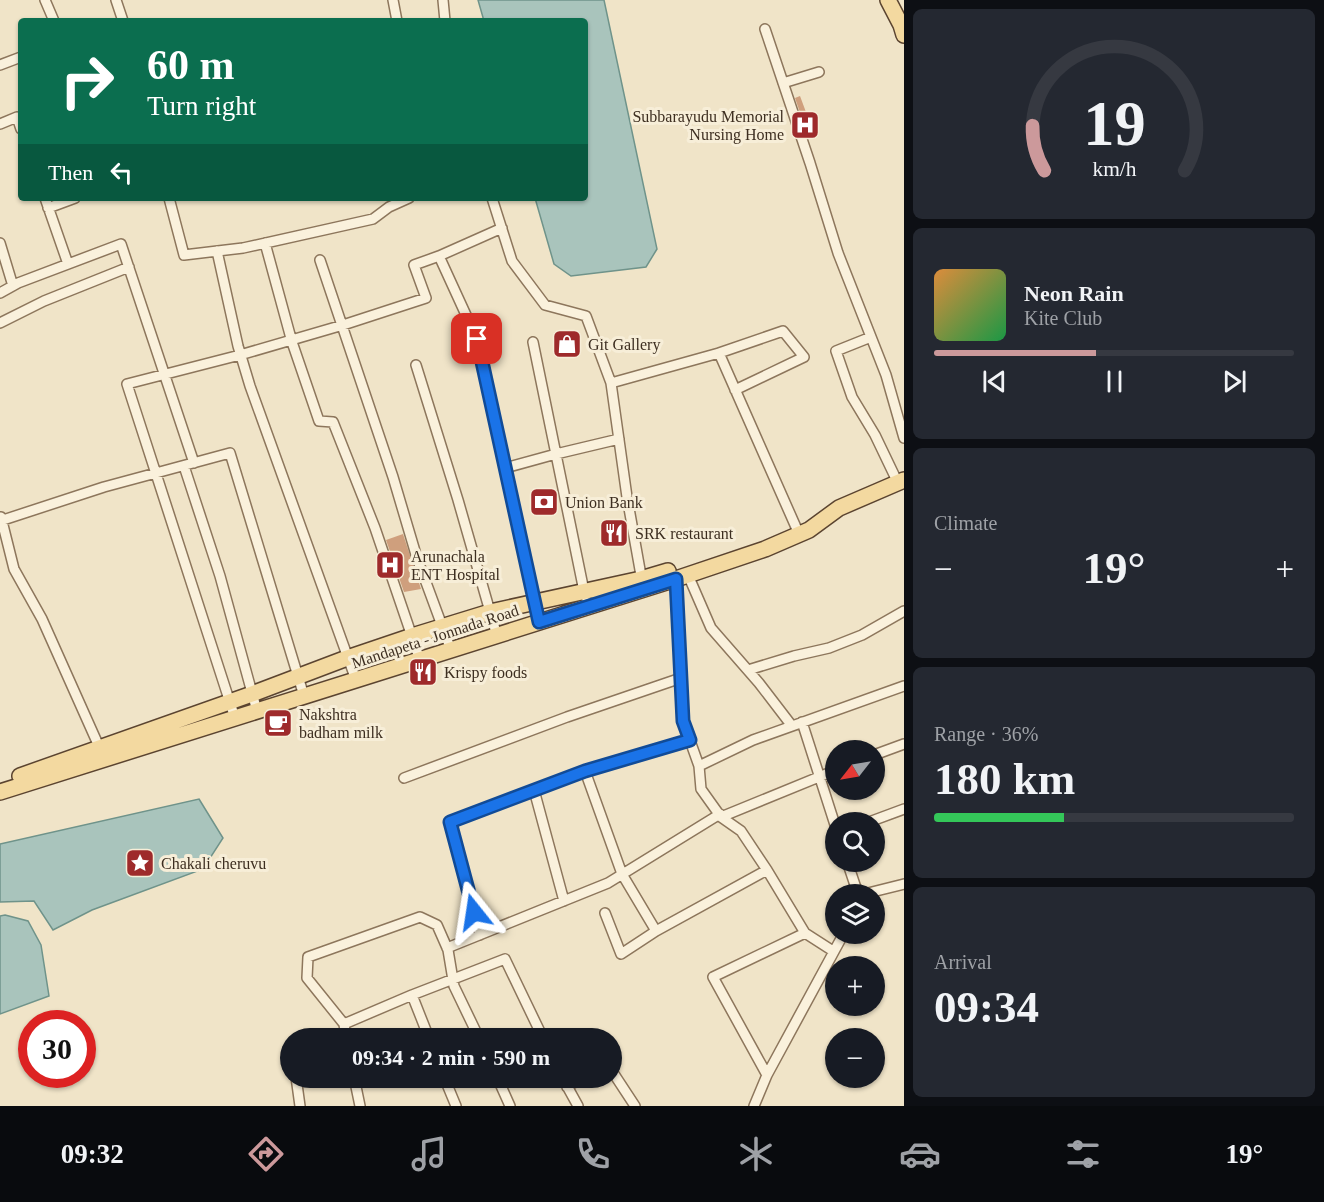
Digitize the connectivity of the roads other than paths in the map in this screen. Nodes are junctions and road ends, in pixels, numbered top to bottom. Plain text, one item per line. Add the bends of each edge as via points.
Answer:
1 (45, 0) edge
2 (116, 0) edge
3 (393, 0) edge
4 (443, 0) edge
5 (888, 0) edge
6 (53, 18) edge
7 (122, 18) edge
8 (396, 18) edge
9 (445, 18) edge
10 (765, 29) dead end
11 (904, 35) edge
12 (18, 58) edge
13 (0, 65) edge
14 (819, 72) dead end
15 (783, 82) junction
16 (18, 117) edge
17 (0, 124) edge
18 (46, 201) edge
19 (67, 201) edge
20 (170, 201) edge
21 (402, 201) edge
22 (493, 201) edge
23 (48, 208) junction
24 (502, 228) junction
25 (0, 243) edge
26 (265, 243) junction
27 (217, 251) junction
28 (439, 256) junction
29 (320, 261) dead end
30 (68, 264) junction
31 (129, 267) junction
32 (13, 286) junction
33 (0, 293) edge
34 (0, 322) edge
35 (343, 325) junction
36 (871, 337) junction
37 (291, 340) junction
38 (533, 342) dead end
39 (719, 353) junction
40 (240, 355) junction
41 (416, 365) dead end
42 (165, 374) junction
43 (611, 383) junction
44 (735, 390) junction
45 (904, 438) edge
46 (619, 439) junction
47 (556, 454) junction
48 (194, 463) junction
49 (184, 466) junction
50 (505, 468) junction
51 (157, 473) junction
52 (901, 481) edge
53 (1, 518) edge
54 (798, 530) junction
55 (682, 577) junction
56 (642, 584) junction
57 (584, 591) junction
58 (535, 603) junction
59 (587, 607) junction
60 (904, 611) edge
61 (490, 612) junction
62 (539, 622) junction
63 (443, 627) junction
64 (412, 636) junction
65 (497, 636) junction
66 (452, 650) junction
67 (347, 658) junction
68 (420, 660) junction
69 (748, 670) junction
70 (298, 676) junction
71 (681, 678) junction
72 (356, 680) junction
73 (904, 686) edge
74 (252, 694) junction
75 (304, 696) junction
76 (230, 701) junction
77 (257, 711) junction
78 (235, 718) junction
79 (797, 724) junction
80 (690, 740) junction
81 (904, 744) edge
82 (885, 751) edge
83 (103, 754) junction
84 (699, 766) junction
85 (585, 771) junction
86 (825, 775) edge
87 (819, 777) junction
88 (404, 778) dead end
89 (0, 782) edge
90 (534, 790) junction
91 (0, 792) edge
92 (904, 809) edge
93 (831, 812) edge
94 (720, 816) junction
95 (885, 816) edge
96 (767, 870) junction
97 (622, 874) junction
98 (904, 884) edge
99 (885, 889) edge
100 (564, 901) junction
101 (605, 913) dead end
102 (656, 931) junction
103 (805, 933) junction
104 (480, 935) junction
105 (837, 944) edge
106 (447, 948) junction
107 (833, 951) junction
108 (453, 980) junction
109 (412, 995) junction
110 (344, 1024) junction
111 (345, 1028) edge
112 (425, 1028) edge
113 (474, 1028) edge
114 (538, 1028) edge
115 (767, 1076) junction
116 (622, 1086) edge
117 (298, 1088) edge
118 (356, 1088) edge
119 (449, 1088) edge
120 (502, 1088) edge
121 (568, 1088) edge
122 (300, 1106) edge
123 (360, 1106) edge
124 (456, 1106) edge
125 (510, 1106) edge
126 (578, 1106) edge
127 (635, 1106) edge
128 (754, 1106) edge

1 - 6 street
2 - 7 street
3 - 8 street
4 - 9 street
5 - 11 main road
10 - 15 street
12 - 13 street
14 - 15 street
15 - 36 street via 838,253
16 - 17 street
18 - 23 street
19 - 23 street
20 - 27 street via 184,255
21 - 26 street via 373,219
22 - 24 street
23 - 30 street
24 - 28 street
24 - 43 street via 512,261 546,305 586,316
25 - 32 street
26 - 27 street
26 - 37 street
27 - 40 street
28 - 35 street via 414,265 426,298
28 - 50 street via 477,339
29 - 35 street
30 - 31 street via 121,244
30 - 32 street
31 - 34 street
31 - 42 street
32 - 33 street
35 - 37 street
35 - 63 street
36 - 45 street
36 - 52 street via 836,351 852,397
37 - 40 street
37 - 64 street via 319,421 333,422
38 - 47 street
39 - 43 street
39 - 44 street
39 - 44 street via 783,331 804,357
40 - 42 street
40 - 67 street
41 - 61 street
42 - 48 street
42 - 51 street via 128,384
43 - 46 street
44 - 54 street
46 - 47 street
46 - 56 street
47 - 50 street
47 - 57 street
48 - 49 street
48 - 70 street via 230,453
49 - 51 street
49 - 74 street via 220,576
50 - 58 street
51 - 53 street
51 - 76 street
52 - 54 main road, Mandapeta - Jonnada Road via 839,508 808,530
53 - 83 street via 14,569 42,619
54 - 55 main road, Mandapeta - Jonnada Road via 765,549
54 - 56 main road
55 - 56 main road, Mandapeta - Jonnada Road
55 - 69 street via 711,628
55 - 71 street
56 - 57 main road
56 - 59 main road, Mandapeta - Jonnada Road
57 - 58 main road
57 - 59 street
58 - 61 main road
58 - 62 street
59 - 62 main road, Mandapeta - Jonnada Road
60 - 69 street via 851,640
61 - 63 main road
61 - 65 street
62 - 65 main road, Mandapeta - Jonnada Road
63 - 64 main road
63 - 66 street
64 - 67 main road
64 - 68 street
65 - 66 main road, Mandapeta - Jonnada Road
66 - 68 main road, Mandapeta - Jonnada Road
67 - 70 main road
67 - 72 street
68 - 72 main road, Mandapeta - Jonnada Road
69 - 79 street
70 - 74 main road
70 - 75 street
71 - 80 street via 683,721
71 - 88 street
72 - 75 main road, Mandapeta - Jonnada Road
73 - 79 street
74 - 76 main road
74 - 77 street
75 - 77 main road, Mandapeta - Jonnada Road
76 - 78 street
76 - 83 main road
77 - 78 main road, Mandapeta - Jonnada Road
78 - 83 main road, Mandapeta - Jonnada Road
79 - 84 street
79 - 87 street
80 - 84 street
80 - 85 street
81 - 82 street
83 - 89 main road
83 - 91 main road, Mandapeta - Jonnada Road
84 - 94 street via 700,789
85 - 90 street
85 - 97 street
86 - 87 street
87 - 93 street
87 - 94 street
90 - 100 street
90 - 104 street via 450,822
92 - 95 street
94 - 96 street via 741,831
94 - 97 street
96 - 102 street
96 - 103 street
97 - 100 street
97 - 102 street
98 - 99 street
100 - 104 street
101 - 102 street via 621,954
103 - 107 street
103 - 115 street via 713,977
104 - 106 street
105 - 107 street
106 - 108 street
106 - 110 street via 437,925 420,917 308,957 307,978
107 - 115 street
108 - 109 street
108 - 113 street
108 - 114 street via 505,959
109 - 110 street
109 - 112 street
110 - 111 street
115 - 128 street
116 - 127 street
117 - 122 street
118 - 123 street
119 - 124 street
120 - 125 street
121 - 126 street

